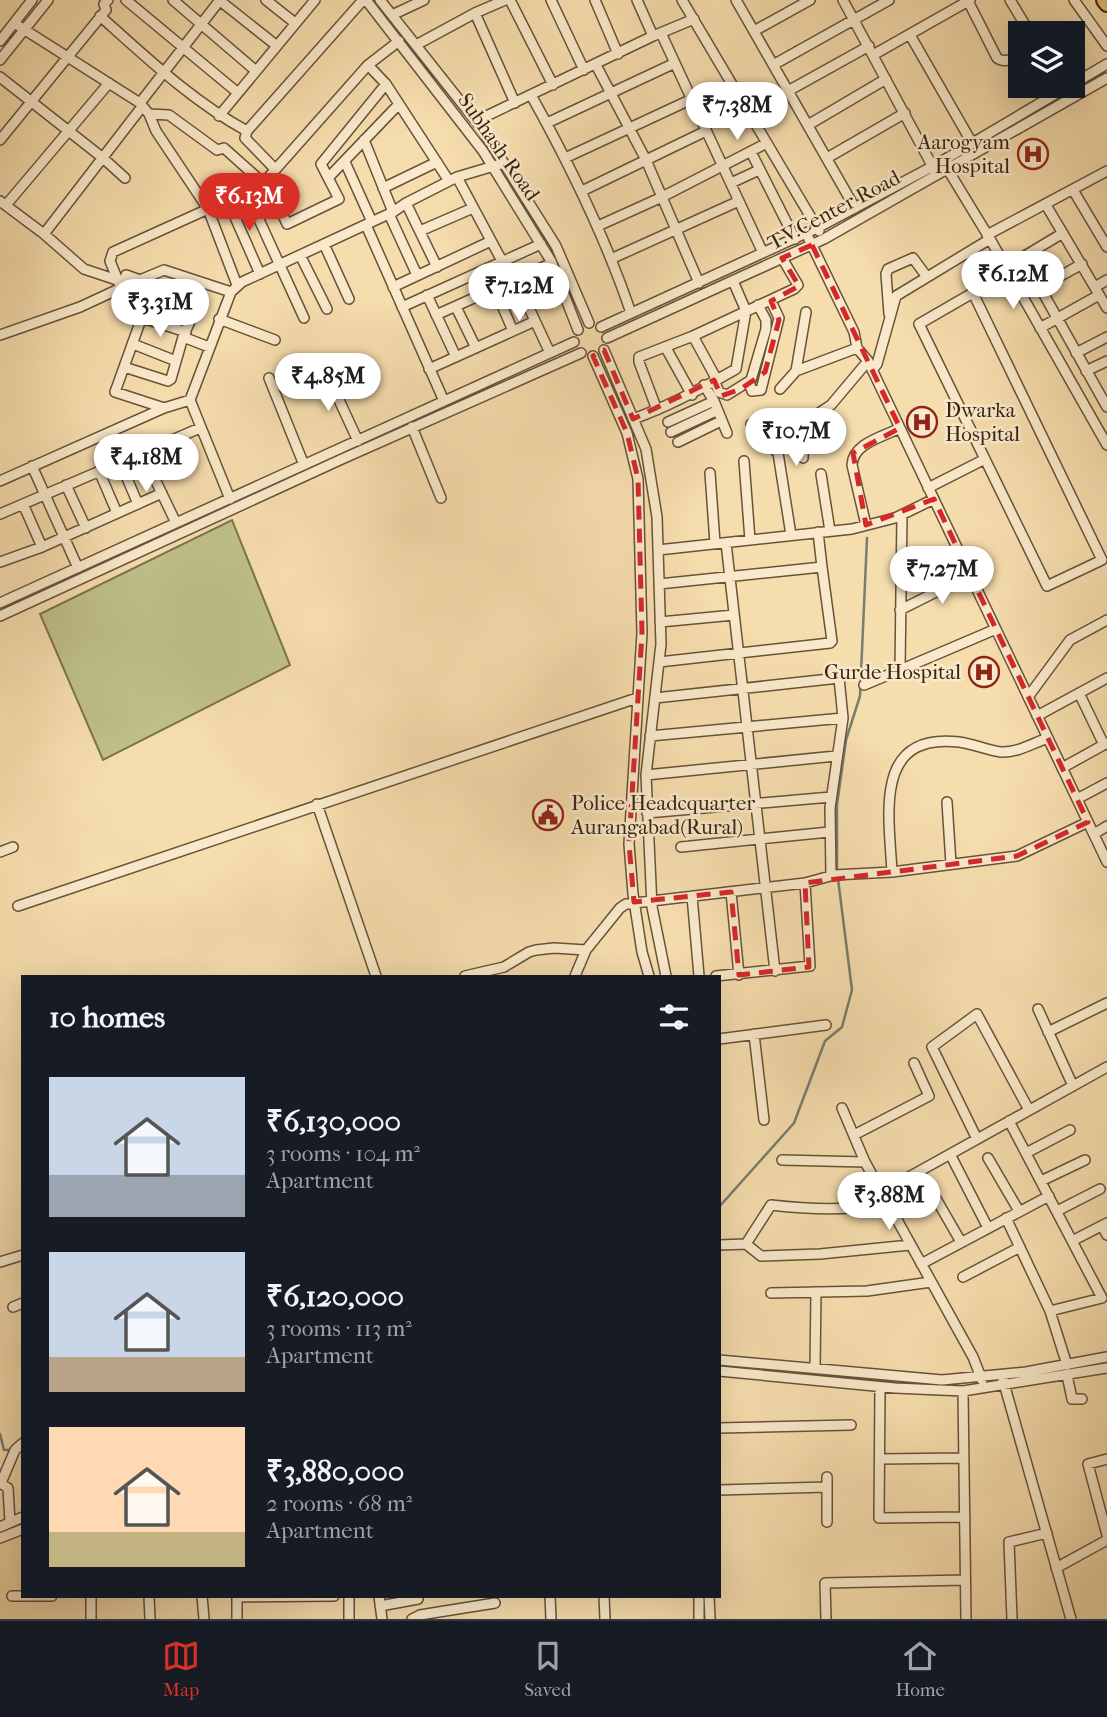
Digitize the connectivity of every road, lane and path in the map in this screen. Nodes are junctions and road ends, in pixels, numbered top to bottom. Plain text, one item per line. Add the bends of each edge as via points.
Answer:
1 (32, 0) edge
2 (48, 0) edge
3 (108, 0) edge
4 (125, 0) edge
5 (173, 0) edge
6 (220, 0) edge
7 (267, 0) edge
8 (315, 0) edge
9 (365, 0) edge
10 (380, 0) edge
11 (424, 0) edge
12 (508, 0) edge
13 (551, 0) edge
14 (595, 0) edge
15 (637, 0) edge
16 (682, 0) edge
17 (736, 0) edge
18 (810, 0) edge
19 (843, 0) edge
20 (889, 0) edge
21 (1010, 0) edge
22 (1074, 0) edge
23 (969, 1) edge
24 (475, 13) junction
25 (391, 15) junction
26 (100, 16) junction
27 (853, 18) junction
28 (694, 19) junction
29 (1023, 21) edge
30 (14, 23) junction
31 (202, 23) junction
32 (295, 23) junction
33 (23, 31) junction
34 (754, 31) junction
35 (657, 34) junction
36 (910, 35) junction
37 (0, 41) edge
38 (399, 41) junction
39 (416, 45) junction
40 (182, 46) junction
41 (277, 46) junction
42 (1107, 46) edge
43 (871, 51) junction
44 (618, 54) junction
45 (68, 57) junction
46 (0, 60) edge
47 (1008, 60) edge
48 (675, 63) junction
49 (1107, 64) edge
50 (368, 65) junction
51 (596, 65) junction
52 (773, 65) junction
53 (256, 71) junction
54 (584, 71) junction
55 (164, 72) junction
56 (0, 76) edge
57 (1085, 77) edge
58 (1107, 78) edge
59 (886, 79) junction
60 (109, 83) junction
61 (386, 84) junction
62 (553, 85) junction
63 (788, 91) junction
64 (238, 93) junction
65 (610, 93) junction
66 (531, 94) junction
67 (1049, 98) edge
68 (691, 99) junction
69 (32, 101) junction
70 (514, 103) junction
71 (399, 104) junction
72 (143, 108) junction
73 (905, 113) junction
74 (219, 116) junction
75 (476, 121) junction
76 (547, 123) junction
77 (808, 125) junction
78 (628, 128) junction
79 (69, 130) junction
80 (247, 131) junction
81 (706, 131) junction
82 (0, 140) edge
83 (365, 140) junction
84 (972, 143) junction
85 (765, 144) junction
86 (751, 152) junction
87 (103, 158) junction
88 (565, 158) junction
89 (827, 158) junction
90 (646, 160) junction
91 (345, 162) junction
92 (437, 162) junction
93 (504, 163) junction
94 (723, 166) junction
95 (494, 167) junction
96 (940, 168) junction
97 (275, 169) junction
98 (759, 170) junction
99 (1107, 171) edge
100 (125, 178) dead end
101 (328, 178) junction
102 (453, 179) junction
103 (264, 180) junction
104 (731, 183) junction
105 (383, 188) junction
106 (245, 189) junction
107 (1073, 190) junction
108 (582, 191) junction
109 (662, 197) junction
110 (227, 199) junction
111 (739, 201) junction
112 (3, 203) edge
113 (406, 203) junction
114 (1046, 205) junction
115 (473, 208) junction
116 (855, 208) junction
117 (208, 209) junction
118 (391, 214) junction
119 (369, 224) junction
120 (598, 226) junction
121 (817, 228) junction
122 (677, 229) junction
123 (420, 231) junction
124 (806, 233) junction
125 (1063, 233) junction
126 (44, 234) junction
127 (989, 237) junction
128 (795, 239) junction
129 (824, 239) junction
130 (491, 241) junction
131 (324, 244) junction
132 (541, 244) junction
133 (813, 244) junction
134 (1107, 247) edge
135 (764, 253) junction
136 (300, 255) junction
137 (613, 258) junction
138 (782, 258) junction
139 (502, 261) junction
140 (552, 263) junction
141 (280, 264) junction
142 (1082, 264) junction
143 (437, 267) junction
144 (1009, 272) junction
145 (260, 274) junction
146 (417, 275) junction
147 (928, 277) junction
148 (516, 280) junction
149 (1107, 280) edge
150 (733, 281) junction
151 (699, 282) junction
152 (119, 284) junction
153 (393, 287) junction
154 (1040, 288) junction
155 (234, 289) junction
156 (495, 289) junction
157 (1097, 291) junction
158 (973, 293) junction
159 (427, 295) junction
160 (349, 299) dead end
161 (771, 301) junction
162 (758, 305) junction
163 (402, 307) junction
164 (456, 307) junction
165 (1107, 308) edge
166 (327, 309) dead end
167 (746, 311) junction
168 (806, 312) dead end
169 (631, 313) junction
170 (436, 316) junction
171 (890, 316) junction
172 (143, 318) junction
173 (304, 318) dead end
174 (1056, 318) junction
175 (219, 319) junction
176 (535, 321) junction
177 (589, 323) junction
178 (601, 327) junction
179 (1040, 328) junction
180 (578, 330) junction
181 (513, 331) junction
182 (0, 335) edge
183 (185, 335) junction
184 (693, 336) junction
185 (1107, 337) edge
186 (607, 338) junction
187 (275, 340) dead end
188 (575, 342) junction
189 (133, 344) junction
190 (209, 348) junction
191 (476, 348) junction
192 (666, 348) junction
193 (857, 348) junction
194 (604, 350) junction
195 (550, 353) junction
196 (580, 353) junction
197 (1076, 353) junction
198 (593, 356) junction
199 (456, 357) junction
200 (176, 361) junction
201 (1107, 361) edge
202 (870, 365) junction
203 (124, 367) junction
204 (429, 369) junction
205 (796, 371) junction
206 (1086, 371) junction
207 (326, 372) dead end
208 (269, 378) dead end
209 (715, 380) junction
210 (748, 382) junction
211 (704, 385) junction
212 (780, 389) dead end
213 (692, 395) junction
214 (190, 400) junction
215 (443, 401) junction
216 (1106, 402) edge
217 (715, 406) junction
218 (164, 408) junction
219 (657, 410) junction
220 (633, 419) junction
221 (721, 421) junction
222 (751, 424) dead end
223 (412, 427) junction
224 (670, 427) dead end
225 (200, 428) junction
226 (900, 428) junction
227 (727, 433) dead end
228 (358, 441) junction
229 (678, 442) dead end
230 (1107, 445) edge
231 (142, 452) junction
232 (803, 458) dead end
233 (985, 459) junction
234 (744, 461) dead end
235 (120, 462) junction
236 (304, 465) junction
237 (32, 466) junction
238 (99, 471) junction
239 (710, 473) dead end
240 (821, 474) dead end
241 (0, 481) edge
242 (66, 485) junction
243 (928, 488) junction
244 (162, 493) junction
245 (44, 495) junction
246 (441, 498) dead end
247 (230, 499) junction
248 (933, 499) junction
249 (23, 504) junction
250 (138, 504) junction
251 (117, 513) junction
252 (0, 514) edge
253 (902, 515) junction
254 (176, 523) junction
255 (866, 526) junction
256 (86, 527) junction
257 (830, 531) junction
258 (818, 532) junction
259 (791, 536) junction
260 (64, 537) junction
261 (750, 540) junction
262 (715, 543) junction
263 (726, 543) junction
264 (42, 547) junction
265 (658, 550) junction
266 (1, 560) edge
267 (822, 566) junction
268 (78, 568) junction
269 (970, 575) junction
270 (730, 576) junction
271 (659, 584) junction
272 (0, 604) edge
273 (900, 610) junction
274 (734, 615) junction
275 (0, 616) edge
276 (1107, 620) edge
277 (660, 622) junction
278 (996, 629) junction
279 (739, 651) junction
280 (659, 662) junction
281 (900, 670) junction
282 (1107, 678) edge
283 (864, 685) dead end
284 (743, 689) junction
285 (1079, 693) junction
286 (1028, 697) junction
287 (637, 698) junction
288 (655, 698) junction
289 (1037, 716) junction
290 (843, 718) junction
291 (747, 727) junction
292 (650, 736) junction
293 (1048, 738) junction
294 (1105, 744) edge
295 (836, 756) junction
296 (752, 764) junction
297 (1062, 768) junction
298 (646, 775) junction
299 (1107, 783) edge
300 (831, 797) junction
301 (1077, 799) junction
302 (756, 802) junction
303 (947, 802) dead end
304 (317, 804) junction
305 (647, 813) junction
306 (1088, 822) junction
307 (1107, 826) edge
308 (829, 832) junction
309 (1094, 834) junction
310 (761, 839) junction
311 (681, 847) dead end
312 (13, 848) dead end
313 (0, 852) edge
314 (1107, 862) edge
315 (951, 864) junction
316 (892, 872) junction
317 (836, 875) junction
318 (805, 883) junction
319 (766, 888) junction
320 (731, 892) junction
321 (691, 896) junction
322 (652, 901) junction
323 (634, 902) junction
324 (18, 906) dead end
325 (586, 950) junction
326 (775, 971) junction
327 (376, 975) edge
328 (469, 975) edge
329 (575, 975) edge
330 (649, 975) edge
331 (666, 975) edge
332 (699, 975) edge
333 (738, 975) junction
334 (721, 976) edge
335 (1107, 1003) edge
336 (1038, 1009) dead end
337 (826, 1025) dead end
338 (1048, 1032) junction
339 (754, 1034) junction
340 (721, 1039) edge
341 (914, 1063) dead end
342 (1107, 1067) edge
343 (1073, 1086) junction
344 (842, 1108) dead end
345 (1029, 1111) junction
346 (764, 1121) dead end
347 (1009, 1121) junction
348 (1070, 1130) dead end
349 (854, 1135) junction
350 (977, 1139) junction
351 (1026, 1153) junction
352 (950, 1154) junction
353 (988, 1158) dead end
354 (782, 1160) dead end
355 (1085, 1160) dead end
356 (865, 1162) junction
357 (1041, 1181) junction
358 (1100, 1189) dead end
359 (931, 1190) dead end
360 (881, 1192) junction
361 (1049, 1196) junction
362 (888, 1205) junction
363 (1056, 1211) junction
364 (1019, 1212) junction
365 (1006, 1218) junction
366 (1105, 1224) edge
367 (988, 1228) junction
368 (1107, 1235) edge
369 (1072, 1241) junction
370 (961, 1242) junction
371 (746, 1244) junction
372 (721, 1245) edge
373 (910, 1245) junction
374 (1020, 1247) junction
375 (21, 1256) edge
376 (0, 1262) edge
377 (921, 1264) junction
378 (963, 1277) dead end
379 (931, 1282) junction
380 (816, 1292) junction
381 (771, 1293) dead end
382 (1104, 1297) edge
383 (21, 1304) edge
384 (13, 1307) dead end
385 (1050, 1311) junction
386 (1107, 1357) edge
387 (721, 1360) edge
388 (1066, 1365) junction
389 (815, 1368) junction
390 (1107, 1368) edge
391 (721, 1371) edge
392 (1001, 1375) junction
393 (1067, 1376) junction
394 (980, 1377) junction
395 (1004, 1385) junction
396 (880, 1387) junction
397 (984, 1388) junction
398 (964, 1391) junction
399 (1082, 1399) dead end
400 (851, 1425) dead end
401 (721, 1428) edge
402 (18, 1447) edge
403 (964, 1458) junction
404 (880, 1459) junction
405 (1107, 1459) edge
406 (0, 1483) edge
407 (721, 1490) edge
408 (965, 1517) junction
409 (21, 1518) edge
410 (10, 1522) junction
411 (827, 1522) dead end
412 (0, 1527) edge
413 (21, 1530) edge
414 (1046, 1533) junction
415 (1107, 1535) edge
416 (0, 1538) edge
417 (1107, 1540) edge
418 (1056, 1568) junction
419 (965, 1580) junction
420 (12, 1596) dead end
421 (21, 1596) edge
422 (91, 1598) edge
423 (149, 1598) edge
424 (202, 1598) edge
425 (237, 1598) edge
426 (349, 1598) edge
427 (408, 1598) edge
428 (417, 1598) edge
429 (550, 1598) edge
430 (604, 1598) edge
431 (699, 1598) edge
432 (709, 1598) edge
433 (379, 1601) edge
434 (495, 1603) dead end
435 (416, 1617) edge
436 (91, 1619) edge
437 (150, 1619) edge
438 (204, 1619) edge
439 (237, 1619) edge
440 (349, 1619) edge
441 (382, 1619) edge
442 (551, 1619) edge
443 (605, 1619) edge
444 (699, 1619) edge
445 (710, 1619) edge
446 (826, 1619) edge
447 (966, 1619) edge
448 (1012, 1619) edge
449 (1071, 1619) edge

1 - 30 street
2 - 33 street
3 - 26 street
4 - 40 street
5 - 31 street
6 - 31 street
6 - 41 street
7 - 32 street
8 - 32 street
9 - 38 street, Subhash Road
9 - 80 street
10 - 25 street, Subhash Road
11 - 25 street
12 - 24 street
12 - 62 street
13 - 54 street
14 - 44 street
15 - 35 street
16 - 28 street
17 - 34 street
18 - 34 street
19 - 27 street
20 - 27 street
21 - 29 street
22 - 42 street
23 - 36 street
23 - 47 street via 997,58
24 - 39 street
24 - 70 street
25 - 39 street, Subhash Road
26 - 45 street
26 - 55 street
27 - 43 street
27 - 52 street
28 - 35 street
28 - 85 street
30 - 33 street
30 - 37 street
31 - 40 street
31 - 53 street
32 - 41 street
33 - 45 street
33 - 46 street
34 - 52 street
35 - 44 street
35 - 48 street
36 - 43 street
36 - 84 street
38 - 50 street
38 - 95 street, Subhash Road
39 - 75 street, Subhash Road
40 - 55 street
40 - 64 street
41 - 53 street
43 - 59 street
43 - 63 street
44 - 51 street
45 - 60 street
45 - 69 street
48 - 65 street
48 - 68 street
49 - 57 street, T.V.Center Road
50 - 61 street
50 - 97 street
51 - 54 street
51 - 65 street
52 - 63 street
53 - 64 street
54 - 62 street
55 - 72 street
55 - 74 street
56 - 69 street
58 - 96 street, T.V.Center Road
59 - 73 street
59 - 77 street
60 - 72 street
60 - 79 street
61 - 71 street
61 - 101 street via 321,164
62 - 66 street
63 - 77 street
64 - 74 street
65 - 76 street
65 - 78 street
66 - 70 street
66 - 76 street
67 - 84 street, T.V.Center Road
68 - 78 street
68 - 81 street
69 - 79 street
69 - 82 street
70 - 75 street
71 - 83 street
71 - 92 street
72 - 87 street
72 - 103 street via 170,115 217,150 224,148
72 - 117 street
73 - 89 street
73 - 96 street
74 - 80 street
75 - 93 street, Subhash Road
76 - 88 street
77 - 89 street
78 - 88 street
78 - 90 street
79 - 87 street
79 - 112 street
80 - 97 street via 245,138
81 - 90 street
81 - 94 street
83 - 91 street
83 - 105 street
84 - 96 street, T.V.Center Road
85 - 86 street
85 - 121 street
86 - 94 street
86 - 98 street
87 - 100 street
87 - 126 street
88 - 108 street
89 - 116 street
90 - 108 street
90 - 109 street
91 - 101 street
91 - 119 street
92 - 102 street
92 - 105 street
93 - 95 street
93 - 177 street, Subhash Road via 556,246
94 - 104 street
94 - 109 street
95 - 102 street
95 - 132 street, Subhash Road
96 - 116 street, T.V.Center Road
96 - 127 street
96 - 129 street, T.V.Center Road
97 - 103 street
98 - 104 street
98 - 128 street
99 - 107 street
101 - 103 street via 339,199 287,224
102 - 113 street
102 - 115 street
103 - 106 street
104 - 111 street
105 - 118 street
106 - 110 street
106 - 141 street
107 - 114 street
107 - 134 street
108 - 120 street
109 - 120 street
109 - 122 street
110 - 117 street
110 - 145 street
111 - 122 street
111 - 135 street
112 - 126 street
113 - 118 street
113 - 123 street
114 - 125 street
114 - 127 street
115 - 123 street
115 - 130 street
116 - 121 street, T.V.Center Road
117 - 152 street via 113,252 110,261
117 - 155 street
118 - 119 street
118 - 146 street
119 - 131 street
119 - 153 street
120 - 137 street
121 - 124 street, T.V.Center Road
121 - 129 street
122 - 137 street
122 - 151 street
123 - 143 street
124 - 128 street, T.V.Center Road
124 - 133 street
125 - 142 street
125 - 154 street via 1023,257
126 - 152 street via 84,269
127 - 144 street
127 - 147 street
128 - 135 street, T.V.Center Road
129 - 133 street, T.V.Center Road
130 - 139 street
130 - 143 street
131 - 136 street
131 - 160 street
132 - 139 street
132 - 140 street, Subhash Road
133 - 138 street, T.V.Center Road
133 - 193 street
135 - 151 street, T.V.Center Road
136 - 141 street
136 - 166 street
137 - 169 street
138 - 150 street, T.V.Center Road
138 - 161 street via 798,285
139 - 159 street
140 - 148 street
140 - 180 street, Subhash Road
141 - 145 street
141 - 173 street
142 - 154 street
142 - 157 street
143 - 146 street
144 - 158 street
144 - 179 street
145 - 155 street
146 - 153 street
147 - 171 street via 896,296
147 - 171 street via 913,258 888,269
148 - 156 street
148 - 176 street
149 - 157 street
150 - 167 street
150 - 186 street, T.V.Center Road
151 - 169 street, T.V.Center Road
152 - 155 street via 125,275 140,280 164,270
152 - 182 street via 80,307
153 - 163 street
154 - 174 street
155 - 175 street
156 - 164 street
156 - 181 street
157 - 165 street
157 - 174 street
158 - 233 street via 919,324
158 - 233 street via 1102,560 1047,586
159 - 163 street
159 - 170 street
161 - 162 street
161 - 210 street via 779,318 761,390 752,391
162 - 167 street
162 - 210 street via 766,329
163 - 204 street
164 - 170 street
164 - 191 street
167 - 184 street
167 - 209 street via 738,365
168 - 205 street
169 - 178 street, T.V.Center Road
170 - 199 street
171 - 202 street via 877,365
172 - 183 street
172 - 183 street via 152,289 196,309
172 - 189 street
174 - 179 street
174 - 197 street
175 - 187 street
175 - 190 street
176 - 181 street
176 - 195 street
177 - 178 street
177 - 180 street
178 - 186 street
179 - 230 street
180 - 188 street
181 - 191 street
183 - 190 street
183 - 200 street
184 - 192 street
184 - 209 street
185 - 197 street
186 - 194 street
188 - 195 street
188 - 196 street
189 - 200 street
189 - 203 street
190 - 214 street
191 - 199 street
192 - 213 street
192 - 219 street via 638,359
193 - 202 street
193 - 205 street
194 - 198 street
194 - 220 street
195 - 215 street
196 - 198 street
196 - 223 street
197 - 206 street
198 - 287 street via 627,433 638,479 642,633
199 - 204 street
200 - 203 street via 168,381
201 - 206 street
202 - 226 street
202 - 232 street via 831,405 804,423
203 - 218 street via 115,392
204 - 215 street
205 - 212 street
206 - 216 street
207 - 228 street
208 - 236 street
209 - 210 street via 719,392 727,395
209 - 211 street
211 - 213 street
211 - 217 street
213 - 219 street
214 - 218 street
214 - 225 street
215 - 228 street
217 - 221 street
217 - 224 street
218 - 237 street
219 - 220 street
220 - 265 street via 646,449
221 - 227 street
221 - 229 street
222 - 259 street via 778,453
223 - 246 street
223 - 275 street
225 - 231 street
225 - 247 street
226 - 243 street
226 - 255 street via 853,455
228 - 236 street
231 - 235 street
231 - 244 street
233 - 243 street
234 - 261 street
235 - 238 street
235 - 250 street
236 - 247 street
237 - 241 street
237 - 245 street
238 - 242 street
238 - 251 street
239 - 262 street
240 - 257 street
242 - 245 street
242 - 256 street
243 - 248 street
244 - 250 street
244 - 254 street
245 - 249 street
245 - 260 street
247 - 254 street
248 - 253 street
248 - 269 street
249 - 252 street
249 - 264 street
250 - 251 street
251 - 256 street
253 - 255 street
253 - 273 street
254 - 268 street
255 - 257 street
256 - 260 street
257 - 258 street
258 - 259 street
258 - 267 street
259 - 261 street
260 - 264 street
260 - 268 street
261 - 263 street
262 - 263 street
262 - 265 street
263 - 270 street
264 - 266 street
265 - 271 street
267 - 270 street
267 - 279 street via 831,643
268 - 272 street
269 - 273 street
269 - 278 street
270 - 271 street
270 - 274 street
271 - 277 street
273 - 281 street
274 - 277 street
274 - 279 street
276 - 286 street via 1070,640
277 - 280 street
278 - 281 street
278 - 286 street
279 - 280 street
279 - 284 street
280 - 288 street
281 - 283 street
282 - 285 street
284 - 288 street
284 - 290 street via 839,678
284 - 291 street
285 - 289 street
285 - 294 street
286 - 289 street
287 - 304 street
287 - 323 street via 629,844
288 - 292 street
289 - 293 street
290 - 291 street
290 - 295 street
291 - 292 street
291 - 296 street
292 - 298 street
293 - 297 street
293 - 316 street via 1004,752 956,742 927,744 900,758 888,806
294 - 297 street
295 - 296 street
295 - 300 street
296 - 298 street
296 - 302 street
297 - 301 street
298 - 305 street
299 - 301 street
300 - 302 street
300 - 308 street
301 - 306 street
302 - 305 street
302 - 310 street
303 - 315 street
304 - 324 street
304 - 327 street
305 - 322 street
306 - 309 street
306 - 315 street via 1017,856
307 - 309 street
308 - 310 street
308 - 317 street
309 - 314 street
310 - 311 street
310 - 319 street
312 - 313 street
315 - 316 street
316 - 317 street
317 - 318 street
318 - 319 street
318 - 326 street via 811,965
319 - 320 street
319 - 326 street
320 - 321 street
320 - 333 street
321 - 322 street
321 - 332 street
322 - 323 street
322 - 331 street
323 - 325 street via 620,908
323 - 330 street
325 - 328 street via 529,951 504,967
325 - 329 street
326 - 333 street
333 - 334 street
335 - 338 street
336 - 338 street
337 - 339 street
338 - 343 street
339 - 340 street
339 - 346 street
341 - 349 street via 929,1096
342 - 343 street
343 - 345 street
344 - 349 street
345 - 347 street
345 - 350 street via 978,1014 932,1047
347 - 350 street
347 - 351 street
348 - 351 street
349 - 356 street
350 - 352 street
351 - 357 street
352 - 360 street
352 - 367 street
353 - 364 street
354 - 356 street
355 - 357 street
356 - 360 street
357 - 361 street
358 - 363 street
359 - 370 street
360 - 362 street
361 - 363 street
361 - 364 street
362 - 371 street via 811,1210 771,1205
362 - 373 street
363 - 369 street
364 - 365 street
365 - 367 street
365 - 374 street
366 - 368 street
366 - 369 street
367 - 370 street
369 - 382 street
370 - 377 street
371 - 372 street
371 - 373 street via 761,1256
373 - 377 street
374 - 378 street
374 - 385 street
375 - 376 street
377 - 379 street
379 - 380 street
379 - 394 street
380 - 381 street
380 - 389 street
382 - 385 street
383 - 384 street
385 - 388 street
386 - 388 street
387 - 389 street
388 - 392 street
389 - 394 street via 942,1380
390 - 393 street
391 - 396 street
392 - 394 street
392 - 395 street
393 - 395 street
393 - 399 street via 1072,1399
394 - 397 street
395 - 397 street
395 - 414 street
396 - 398 street
396 - 404 street
397 - 398 street
398 - 403 street
400 - 401 street
402 - 406 street
403 - 404 street
403 - 408 street
404 - 408 street via 879,1518
405 - 415 street via 1088,1464
406 - 410 street via 8,1488
407 - 411 street via 827,1482
408 - 419 street
409 - 410 street
410 - 412 street
413 - 416 street
414 - 418 street
414 - 448 street via 1009,1542
417 - 418 street
418 - 449 street
419 - 446 street via 825,1583
419 - 447 street
420 - 421 street
422 - 436 street
423 - 437 street
424 - 438 street
425 - 439 street
426 - 440 street
427 - 433 street
428 - 435 street
429 - 442 street
430 - 443 street
431 - 444 street
432 - 445 street
433 - 441 street
434 - 435 street

